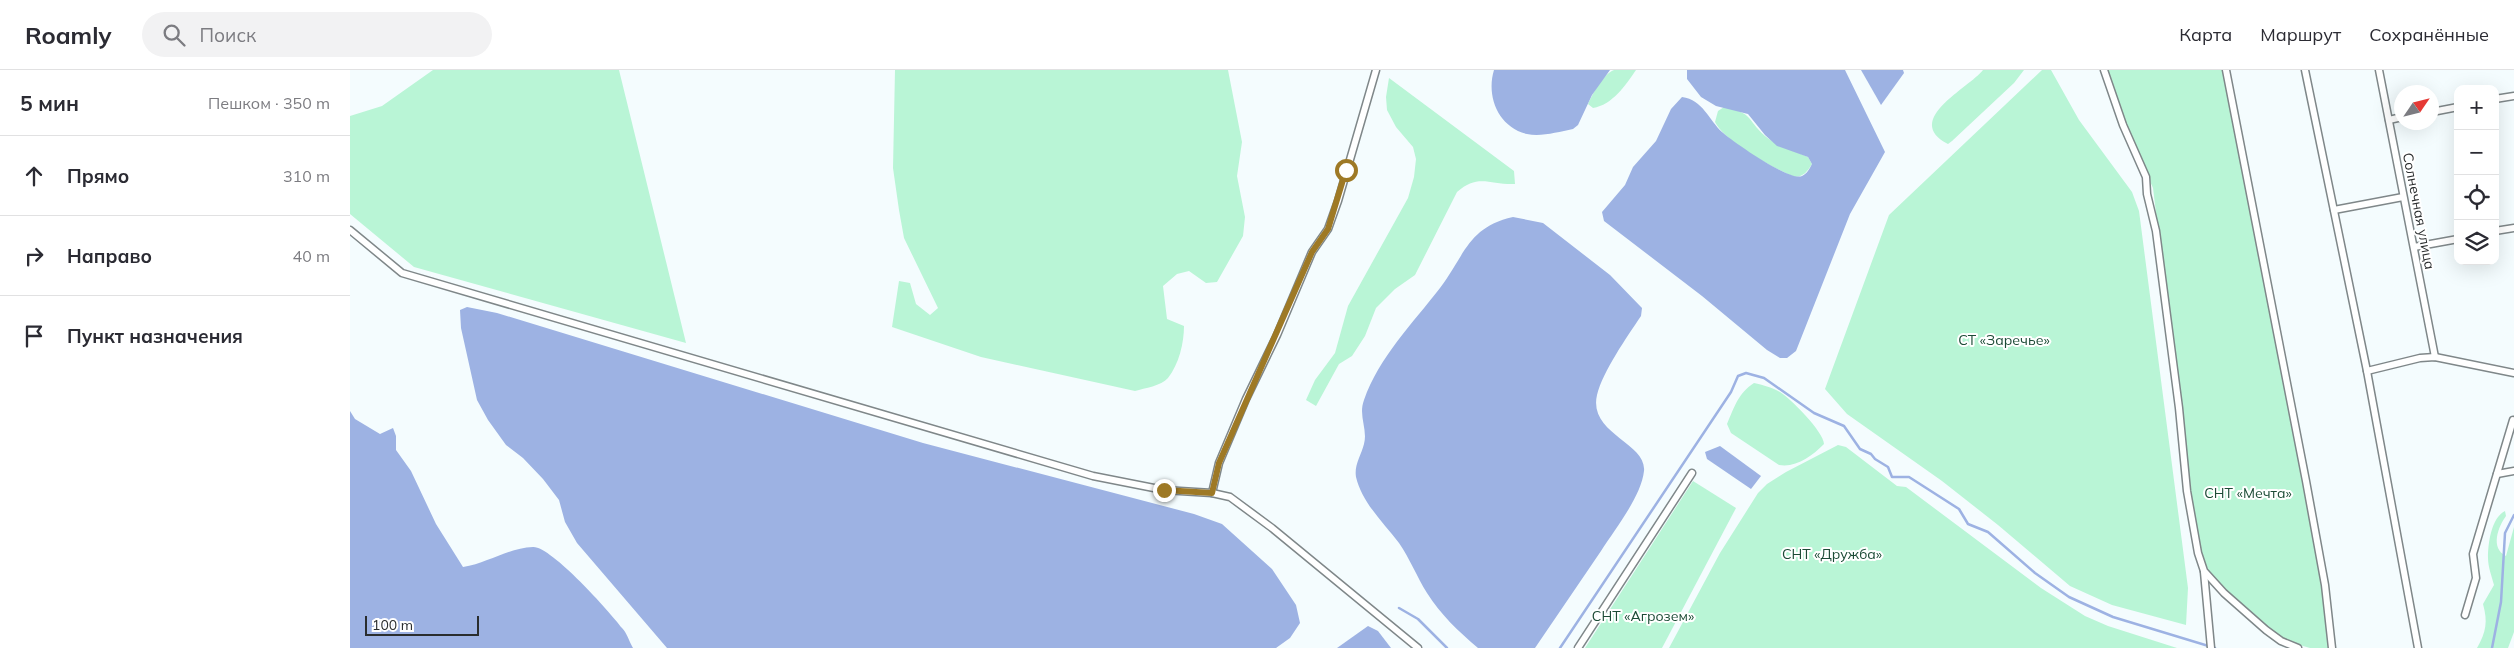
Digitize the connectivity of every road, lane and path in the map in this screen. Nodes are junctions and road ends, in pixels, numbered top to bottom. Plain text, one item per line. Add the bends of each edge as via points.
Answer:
1 (1376, 70) edge
2 (2104, 70) edge
3 (2226, 70) edge
4 (2305, 70) edge
5 (2379, 70) edge
6 (2514, 96) edge
7 (2499, 98) edge
8 (2454, 108) edge
9 (2439, 111) edge
10 (2394, 119) edge
11 (2389, 120) junction
12 (2403, 197) junction
13 (2334, 210) junction
14 (2514, 228) edge
15 (350, 230) edge
16 (2499, 230) edge
17 (2454, 239) edge
18 (2414, 247) junction
19 (2435, 357) junction
20 (2367, 371) junction
21 (2514, 373) edge
22 (2513, 420) edge
23 (2514, 471) edge
24 (1692, 472) dead end
25 (2497, 474) junction
26 (1212, 493) junction
27 (2204, 571) junction
28 (2465, 615) dead end
29 (1418, 648) edge
30 (1578, 648) edge
31 (2212, 648) edge
32 (2298, 648) edge
33 (2332, 648) edge
34 (2418, 648) edge

1 - 26 street via 1328,229 1312,252 1246,399 1219,463
2 - 27 street via 2146,178 2146,194 2156,230 2187,490
3 - 33 street via 2305,472 2325,585
4 - 13 street
5 - 11 street, Солнечная улица
6 - 7 street
8 - 9 street
10 - 11 street
11 - 12 street, Солнечная улица
12 - 13 street
12 - 18 street, Солнечная улица
13 - 20 street
14 - 16 street
15 - 26 street via 402,273 1093,476 1164,490
17 - 18 street
18 - 19 street, Солнечная улица
19 - 20 street
19 - 21 street
20 - 34 street
22 - 25 street
23 - 25 street
24 - 30 street
25 - 28 street via 2473,554 2476,578
26 - 29 street via 1230,497 1245,507
27 - 31 street
27 - 32 street via 2266,630

